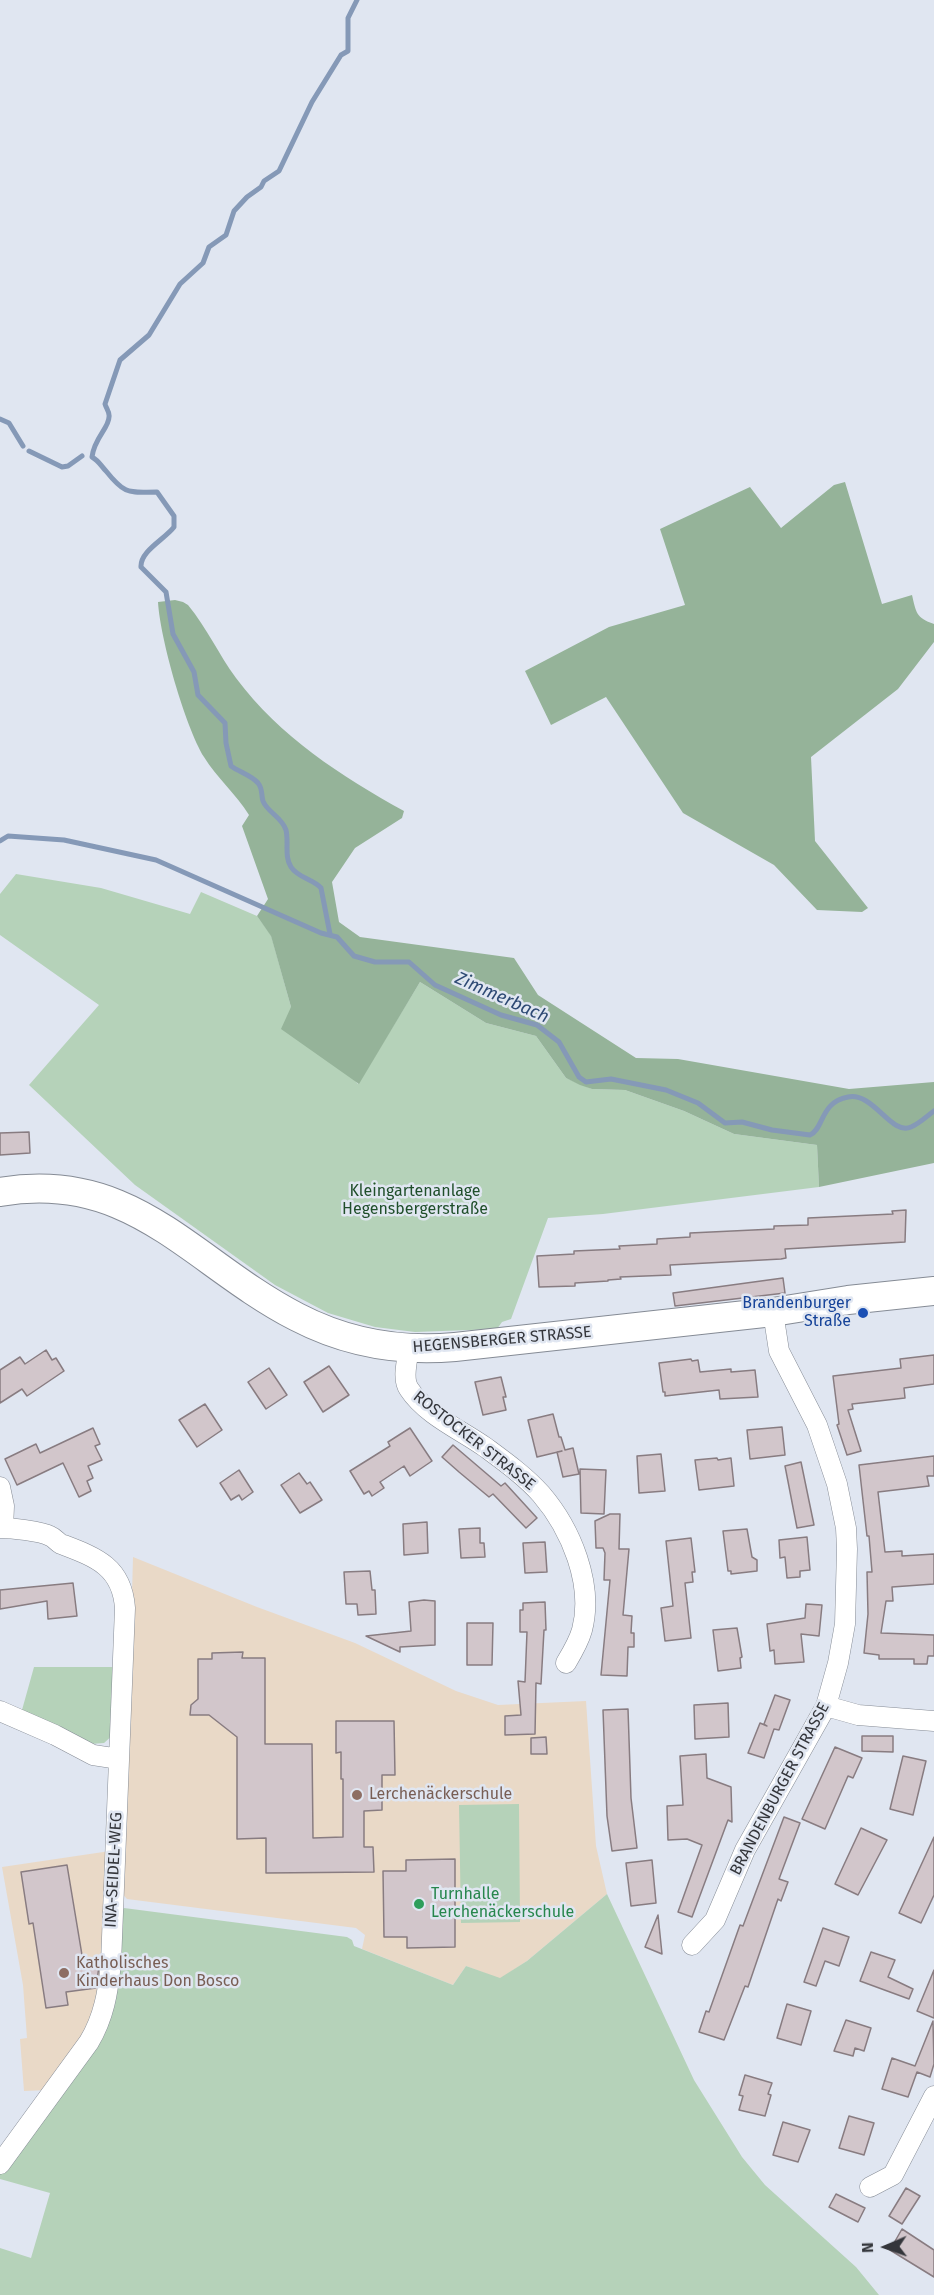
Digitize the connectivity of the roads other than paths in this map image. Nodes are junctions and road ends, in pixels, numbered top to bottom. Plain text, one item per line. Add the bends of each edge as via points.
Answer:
1 (0, 1192) edge
2 (934, 1291) edge
3 (773, 1312) junction
4 (409, 1349) junction
5 (0, 1487) edge
6 (1, 1528) edge
7 (567, 1663) dead end
8 (826, 1706) junction
9 (0, 1711) edge
10 (934, 1720) edge
11 (119, 1759) junction
12 (692, 1946) dead end
13 (934, 2096) edge
14 (0, 2164) edge
15 (870, 2187) dead end

1 - 4 street, HEGENSBERGER STRASSE via 62,1189 122,1205 176,1235 295,1316 359,1342
2 - 3 street, HEGENSBERGER STRASSE
3 - 4 street, HEGENSBERGER STRASSE
3 - 8 street, BRANDENBURGER STRASSE via 780,1351 829,1455 846,1528 845,1624
4 - 7 street, ROSTOCKER STRASSE via 408,1388 421,1402 526,1480 541,1494 566,1533 582,1580 585,1612 582,1632
5 - 6 street via 4,1506
6 - 11 street, INA-SEIDEL-WEG via 50,1536 87,1552 104,1563 116,1578 123,1594 124,1630
8 - 10 street via 858,1714
8 - 12 street, BRANDENBURGER STRASSE via 745,1850 715,1920
9 - 11 street via 93,1755
11 - 14 street, INA-SEIDEL-WEG via 111,1963 105,2006 89,2042
13 - 15 street via 893,2175

